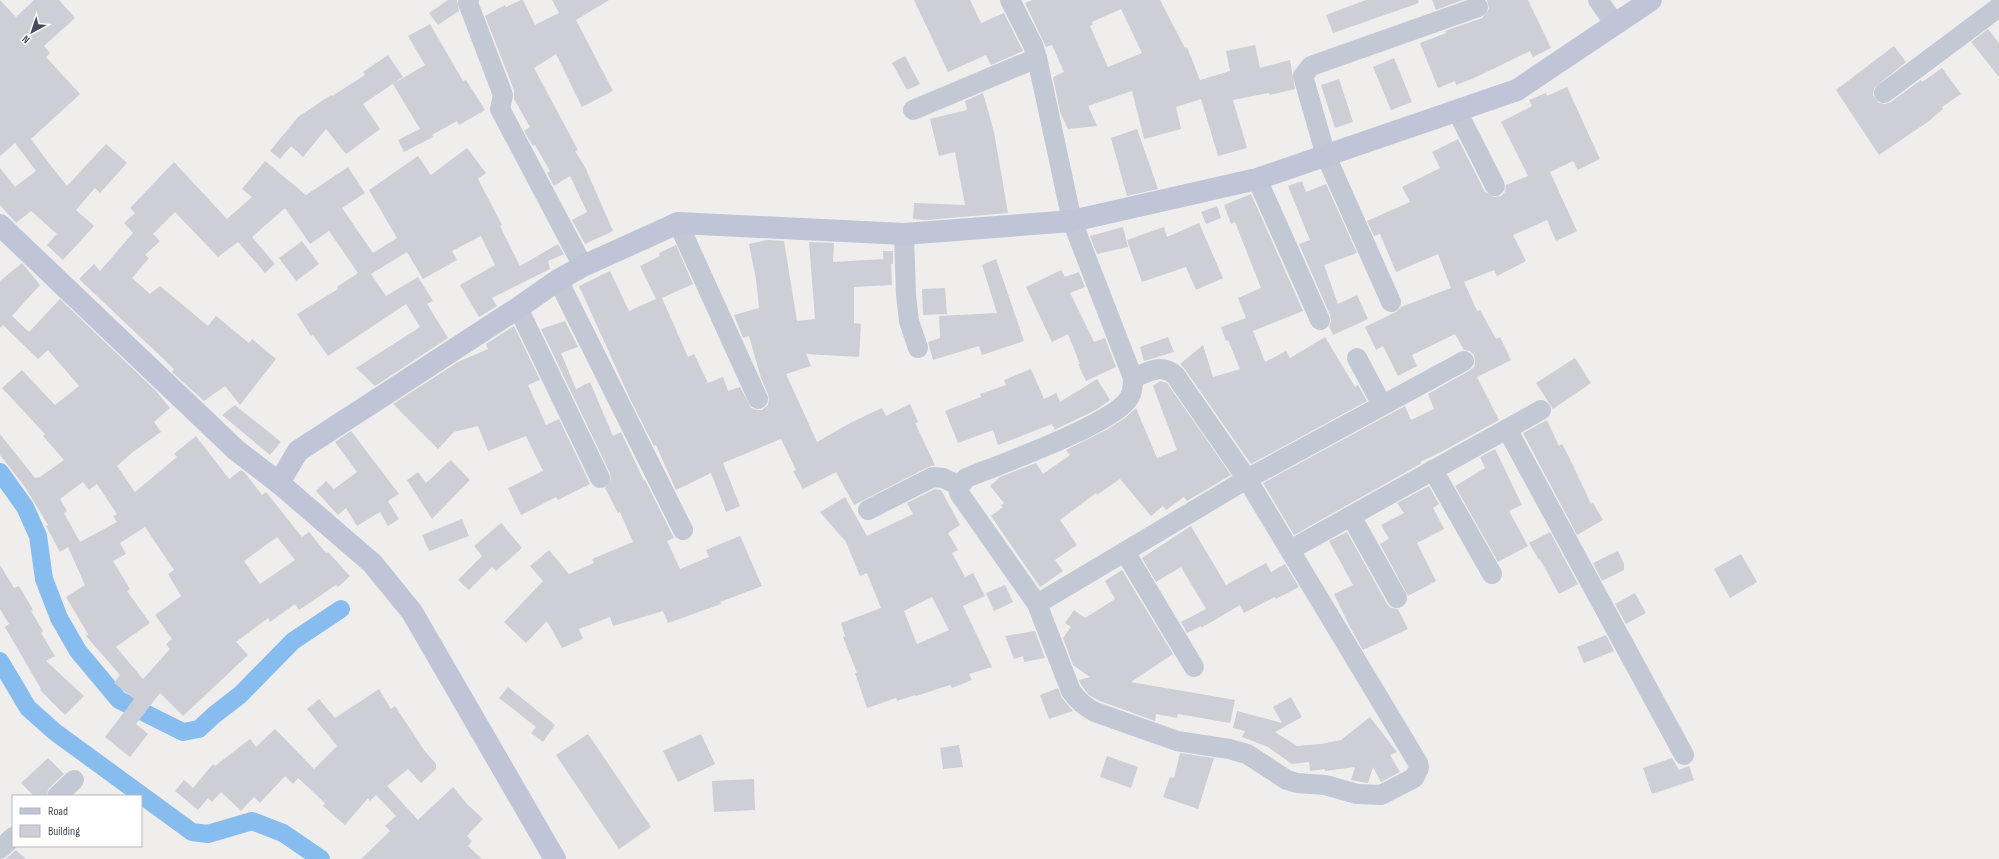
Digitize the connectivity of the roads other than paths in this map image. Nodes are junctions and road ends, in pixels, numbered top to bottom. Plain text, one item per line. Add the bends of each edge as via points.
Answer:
1 (469, 0) edge
2 (1010, 0) edge
3 (1598, 0) edge
4 (1651, 0) edge
5 (1478, 7) dead end
6 (1999, 7) edge
7 (1615, 24) junction
8 (1037, 58) junction
9 (1884, 93) dead end
10 (913, 110) dead end
11 (1457, 111) junction
12 (1326, 156) junction
13 (1257, 179) junction
14 (1495, 186) dead end
15 (1072, 220) junction
16 (678, 223) junction
17 (0, 226) edge
18 (904, 234) junction
19 (583, 266) junction
20 (558, 280) junction
21 (1392, 302) dead end
22 (518, 308) junction
23 (1320, 320) dead end
24 (918, 348) dead end
25 (1357, 358) dead end
26 (1464, 361) dead end
27 (1133, 378) junction
28 (758, 399) dead end
29 (1382, 405) junction
30 (1541, 410) dead end
31 (1507, 429) junction
32 (1433, 470) junction
33 (600, 478) dead end
34 (1247, 480) junction
35 (279, 483) junction
36 (960, 486) junction
37 (868, 510) dead end
38 (1351, 516) junction
39 (683, 530) dead end
40 (1290, 550) junction
41 (1125, 552) junction
42 (1492, 574) dead end
43 (1397, 598) dead end
44 (1037, 604) junction
45 (1194, 667) dead end
46 (1684, 755) dead end
47 (74, 780) dead end
48 (58, 795) edge
49 (12, 838) edge
50 (0, 849) edge
51 (555, 859) edge

1 - 19 street via 468,4 503,95 500,109
2 - 8 street
3 - 7 street
4 - 7 main road
5 - 12 street via 1310,66 1303,76
6 - 9 street
7 - 11 main road via 1517,90
8 - 10 street
8 - 15 street
11 - 12 main road
11 - 14 street
12 - 13 main road
12 - 21 street
13 - 15 main road
13 - 23 street
15 - 18 main road
15 - 27 street
16 - 18 main road
16 - 19 main road
16 - 28 street
17 - 35 main road via 236,450
18 - 24 street via 909,321
19 - 20 main road
20 - 22 main road
20 - 39 street
22 - 33 street
22 - 35 main road via 298,451
25 - 29 street
26 - 29 street
27 - 34 street via 1160,368 1168,369 1175,375
27 - 36 street via 1129,399 1107,418 966,478
29 - 34 street
30 - 31 street
31 - 32 street
31 - 46 street
32 - 38 street
32 - 42 street
34 - 40 street
34 - 41 street
35 - 51 main road via 372,563 412,612
36 - 37 street via 943,478 933,477
36 - 44 street via 959,493 964,502
38 - 40 street
38 - 43 street
40 - 44 street via 1418,763 1419,768 1414,778 1381,795 1357,794 1324,784 1297,783 1287,780 1247,754 1229,748 1177,741 1095,712 1080,702 1071,691
41 - 44 street
41 - 45 street
47 - 48 street
49 - 50 street

